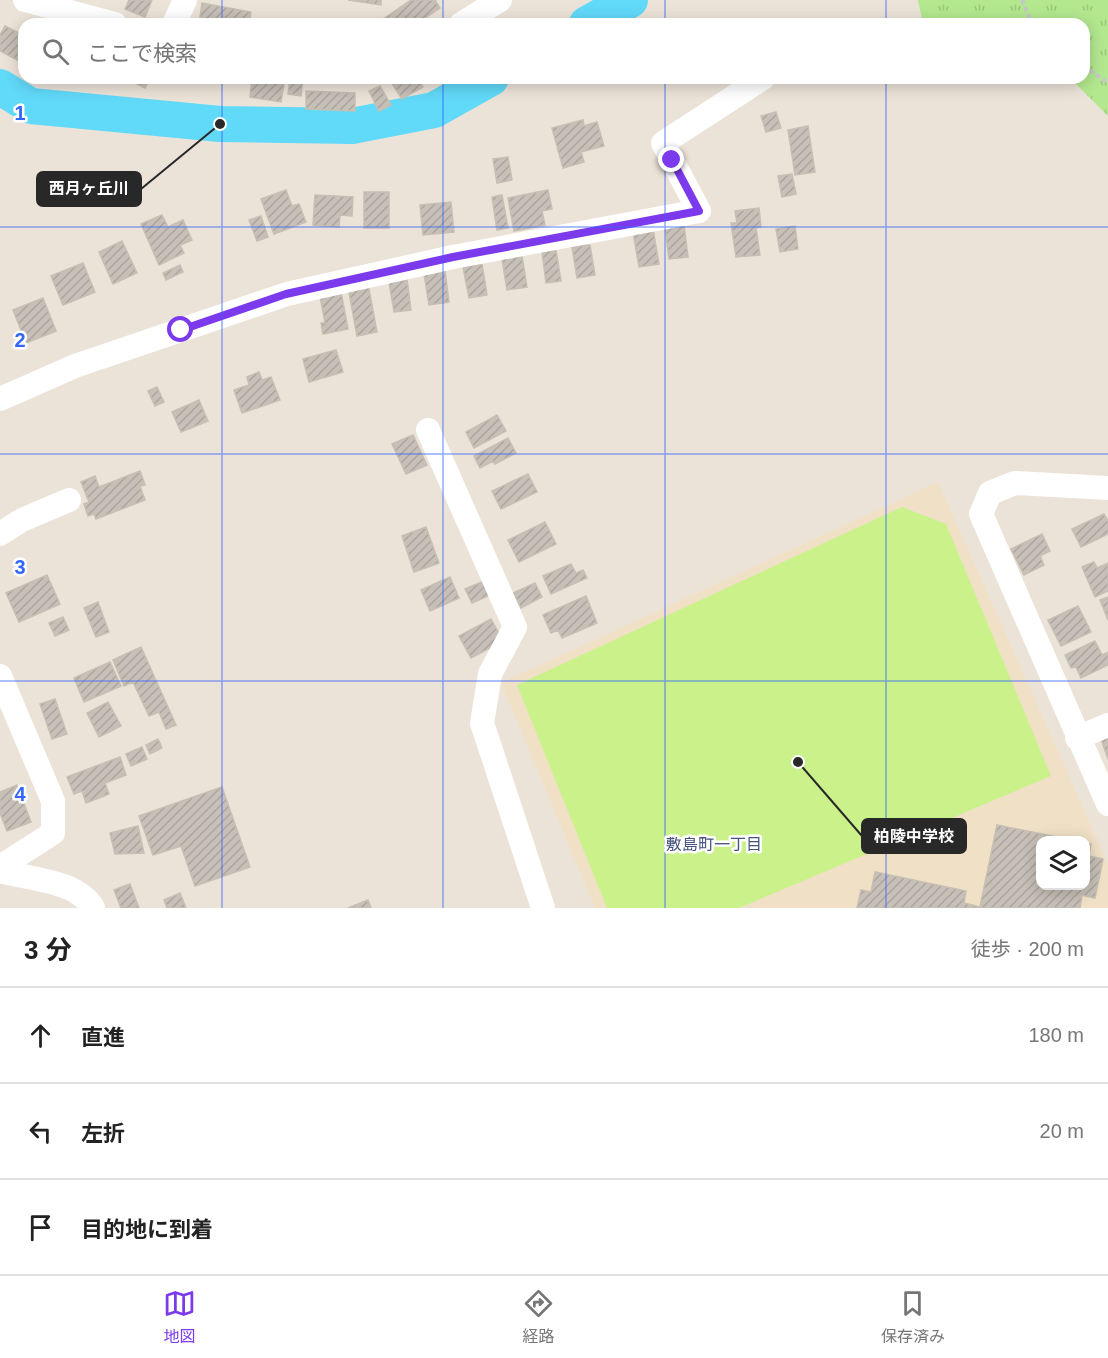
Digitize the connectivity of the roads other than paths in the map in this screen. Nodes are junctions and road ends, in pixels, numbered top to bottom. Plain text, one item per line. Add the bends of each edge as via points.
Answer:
1 (25, 0) edge
2 (185, 0) edge
3 (500, 0) edge
4 (92, 18) edge
5 (177, 18) edge
6 (471, 18) edge
7 (753, 84) edge
8 (0, 399) edge
9 (428, 430) dead end
10 (1108, 488) edge
11 (69, 500) dead end
12 (0, 534) edge
13 (0, 676) edge
14 (1108, 725) edge
15 (1077, 738) junction
16 (1108, 804) edge
17 (0, 869) edge
18 (93, 908) edge
19 (543, 908) edge

1 - 4 street
2 - 5 street
3 - 6 street
7 - 8 street via 663,143 699,211 453,257 286,294 75,366
9 - 19 street via 515,627 490,674 482,723
10 - 15 street via 1015,483 990,493 981,514
11 - 12 street
13 - 17 street via 53,801 53,833
14 - 15 street
15 - 16 street
17 - 18 street via 50,879 89,901

